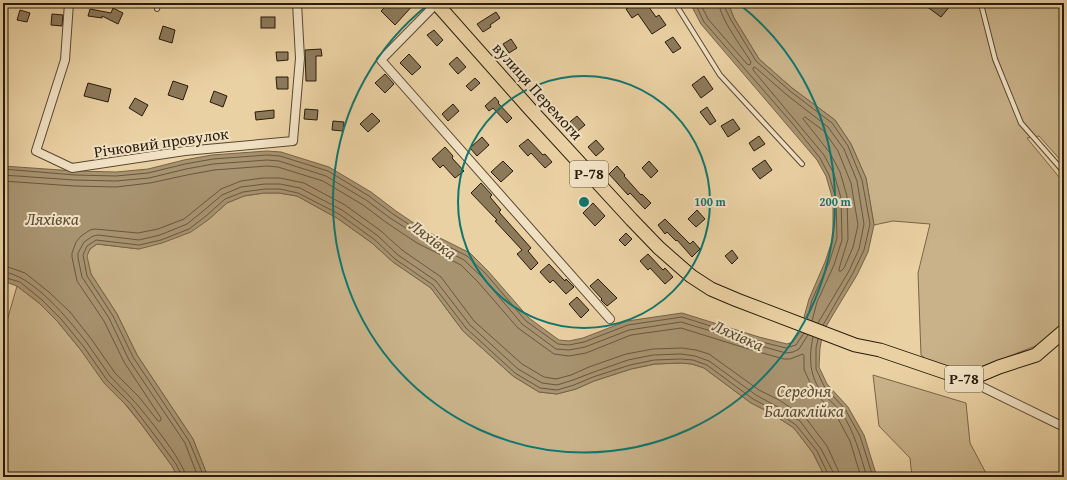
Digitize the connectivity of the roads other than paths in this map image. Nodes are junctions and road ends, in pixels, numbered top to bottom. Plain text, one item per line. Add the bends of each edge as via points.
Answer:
1 (69, 3) edge
2 (159, 3) edge
3 (297, 3) edge
4 (436, 3) edge
5 (675, 3) edge
6 (979, 3) edge
7 (157, 10) dead end
8 (802, 164) dead end
9 (1064, 172) edge
10 (610, 319) dead end
11 (1064, 331) edge
12 (968, 380) junction
13 (1064, 427) edge

1 - 3 street, Річковий провулок via 65,60 36,151 72,168 185,151 293,141 300,58
2 - 7 lane
4 - 10 street via 381,60
4 - 12 main road, вулиця Перемоги / Р-78 via 632,220 691,276 711,289 768,312 856,345 880,350
5 - 8 lane via 720,74
6 - 9 lane via 995,59 1021,123
11 - 12 main road, Р-78 via 1036,355
12 - 13 street

